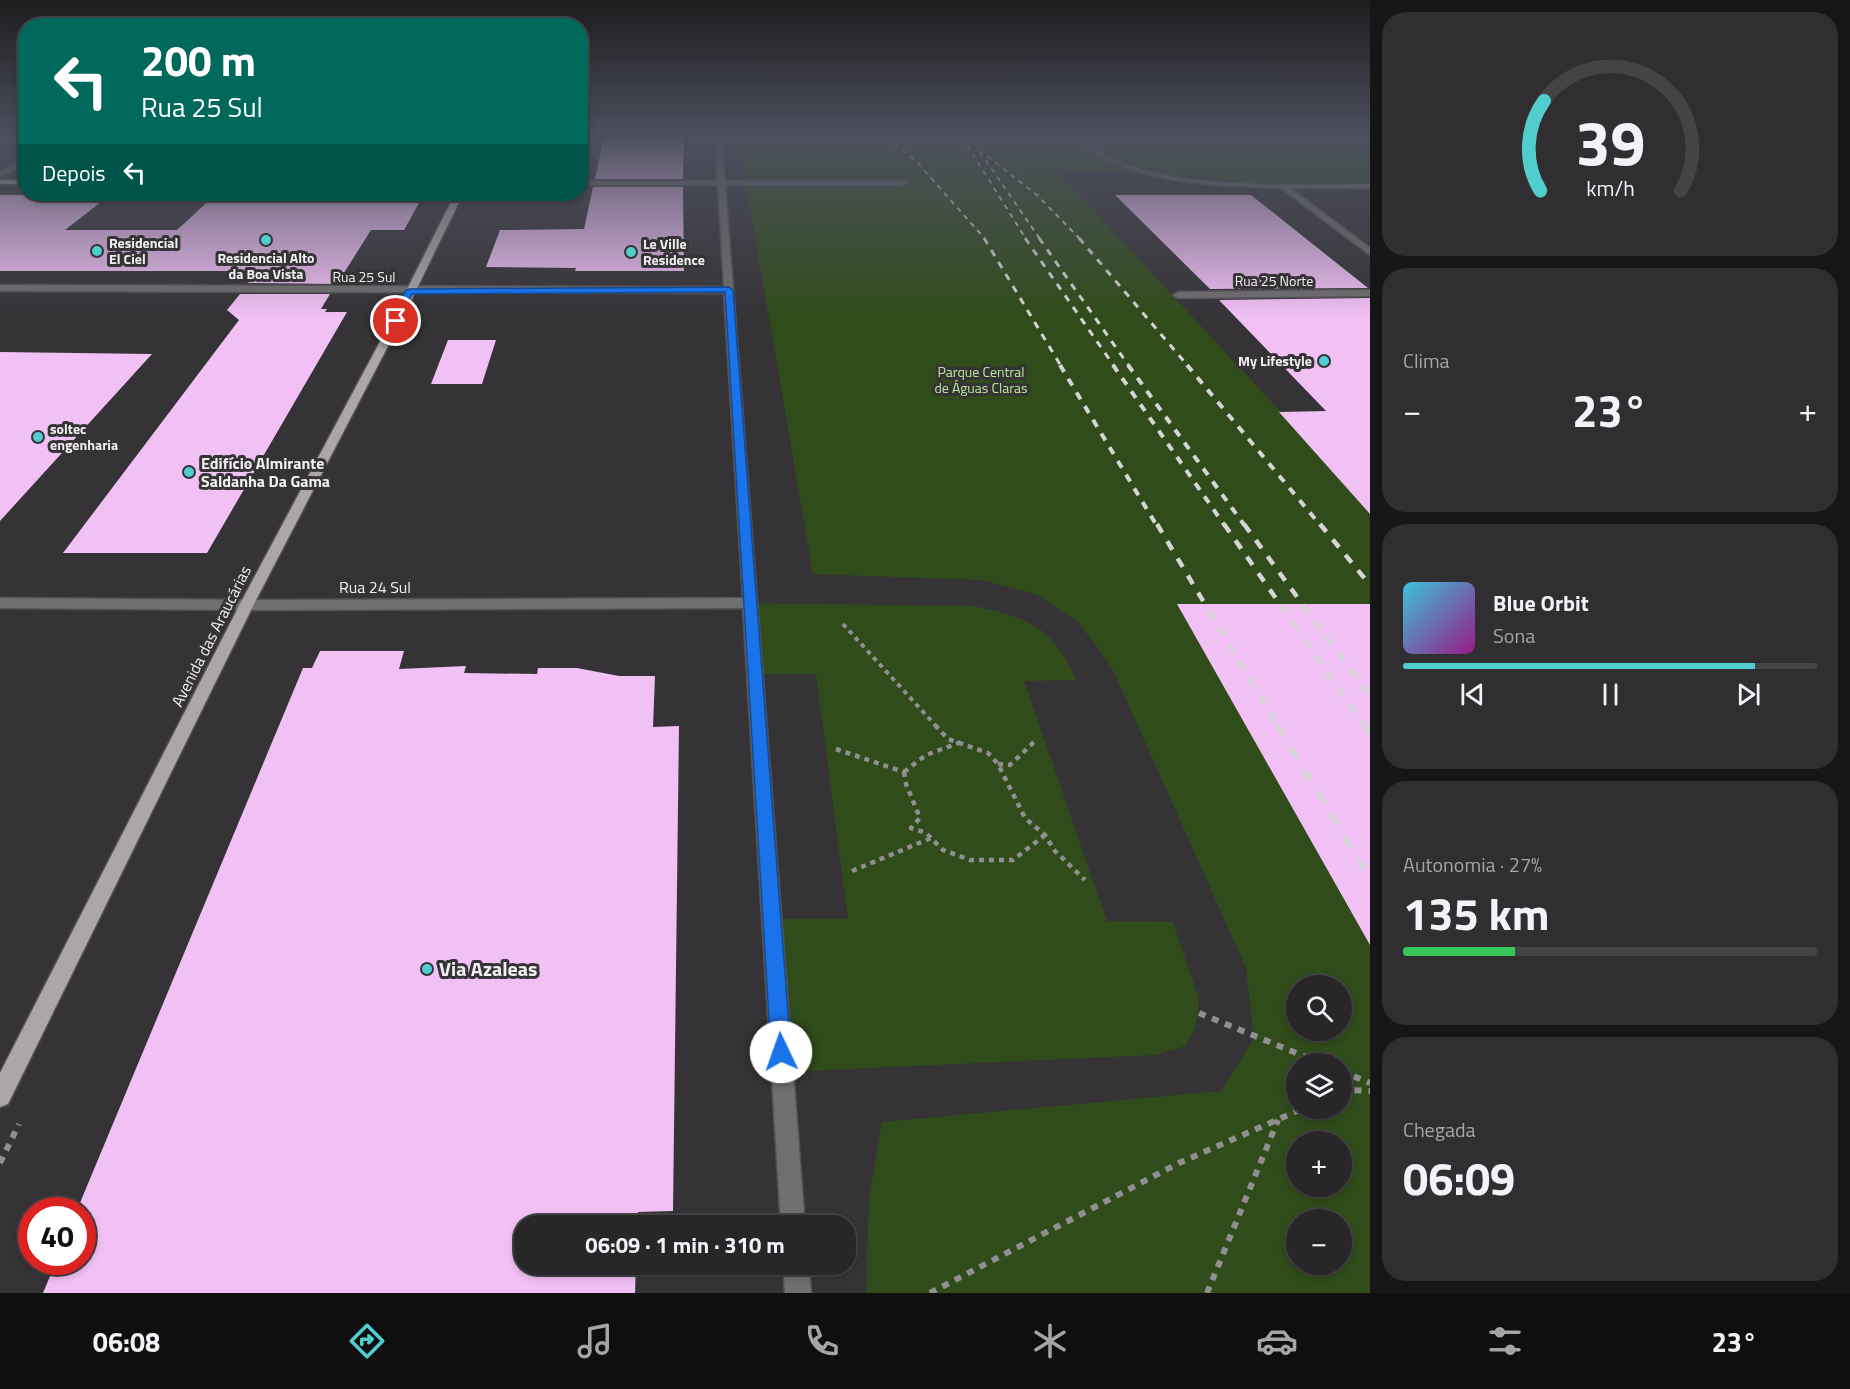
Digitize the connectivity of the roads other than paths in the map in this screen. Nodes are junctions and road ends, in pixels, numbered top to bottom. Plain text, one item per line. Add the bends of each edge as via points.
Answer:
1 (723, 197) edge
2 (1298, 197) edge
3 (455, 201) edge
4 (1370, 252) edge
5 (0, 288) edge
6 (729, 290) junction
7 (409, 291) junction
8 (1370, 294) edge
9 (1178, 295) dead end
10 (0, 603) edge
11 (751, 603) junction
12 (247, 604) junction
13 (0, 1096) edge
14 (792, 1215) edge
15 (797, 1275) edge
16 (798, 1293) edge

1 - 6 street
2 - 4 street
3 - 7 main road, Avenida das Araucárias
5 - 7 street, Rua 25 Sul
6 - 7 street, Rua 25 Sul
6 - 11 street
7 - 12 main road, Avenida das Araucárias
8 - 9 street, Rua 25 Norte
10 - 12 street, Rua 24 Sul
11 - 12 street, Rua 24 Sul
11 - 14 street
12 - 13 main road, Avenida das Araucárias
15 - 16 street

